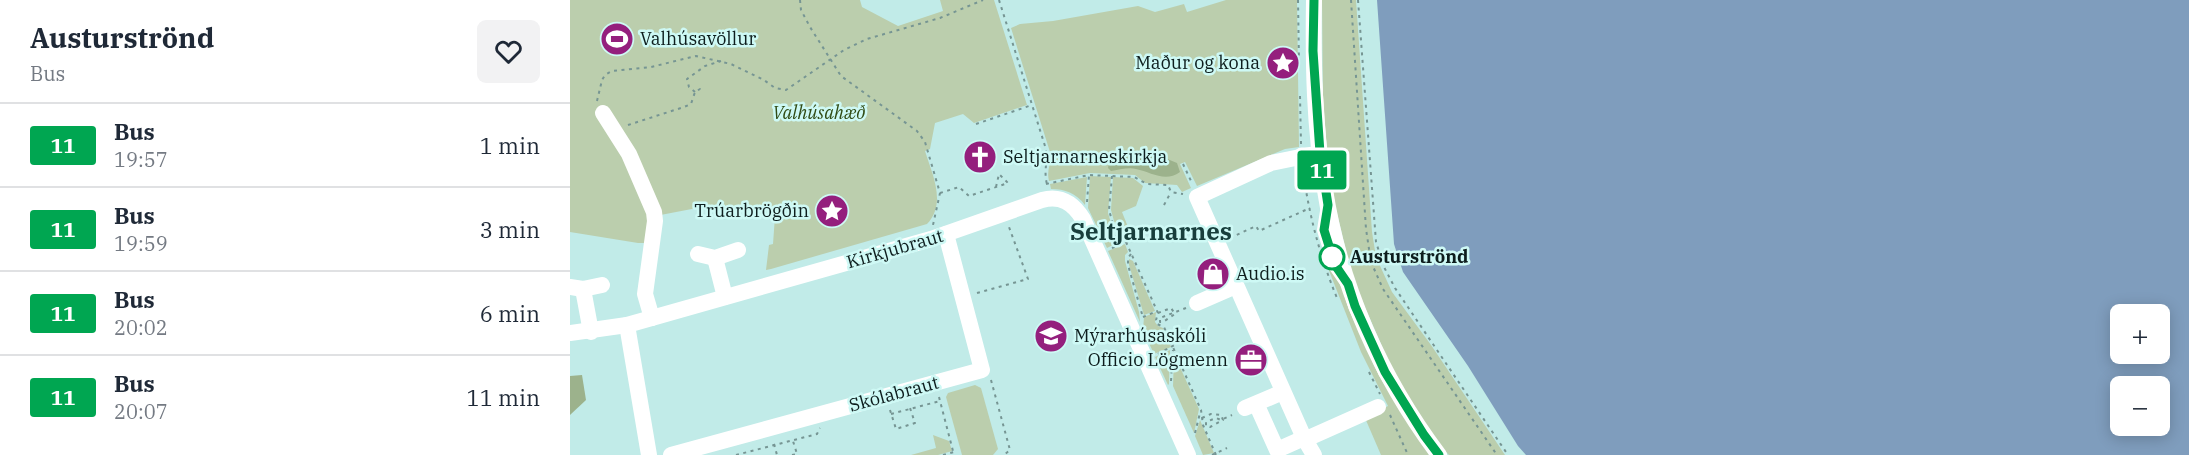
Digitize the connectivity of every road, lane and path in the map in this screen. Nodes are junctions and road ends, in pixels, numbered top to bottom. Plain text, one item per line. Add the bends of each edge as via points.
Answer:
1 (800, 0) edge
2 (983, 0) edge
3 (999, 0) edge
4 (1314, 0) edge
5 (1351, 0) edge
6 (1358, 0) edge
7 (829, 59) junction
8 (721, 61) junction
9 (705, 90) dead end
10 (695, 92) junction
11 (1032, 105) junction
12 (603, 113) joint
13 (976, 124) dead end
14 (615, 131) junction
15 (1320, 153) junction
16 (1183, 164) dead end
17 (1089, 175) junction
18 (1112, 176) junction
19 (1046, 184) junction
20 (996, 187) junction
21 (1048, 190) dead end
22 (940, 193) junction
23 (1197, 197) junction
24 (1164, 205) dead end
25 (1310, 208) dead end
26 (1087, 209) dead end
27 (1005, 213) junction
28 (939, 237) junction
29 (1134, 239) dead end
30 (1126, 242) junction
31 (1217, 243) junction
32 (1119, 245) junction
33 (738, 250) dead end
34 (1106, 250) dead end
35 (1131, 254) junction
36 (1234, 282) junction
37 (602, 285) dead end
38 (577, 288) edge
39 (725, 297) junction
40 (963, 298) junction
41 (1196, 299) dead end
42 (1157, 312) junction
43 (1172, 314) dead end
44 (1142, 317) junction
45 (652, 318) junction
46 (1142, 324) dead end
47 (627, 325) junction
48 (591, 332) junction
49 (570, 333) edge
50 (1180, 342) dead end
51 (1173, 348) junction
52 (1153, 356) dead end
53 (982, 370) junction
54 (934, 384) junction
55 (1281, 387) junction
56 (1171, 391) dead end
57 (940, 401) junction
58 (889, 404) dead end
59 (1378, 407) dead end
60 (910, 408) junction
61 (1201, 410) junction
62 (891, 414) junction
63 (1202, 418) junction
64 (1221, 420) dead end
65 (821, 427) dead end
66 (1194, 435) dead end
67 (1304, 439) junction
68 (793, 440) junction
69 (1227, 448) dead end
70 (954, 454) edge
71 (1215, 454) edge
72 (649, 455) edge
73 (671, 455) edge
74 (736, 455) edge
75 (792, 455) edge
76 (943, 455) edge
77 (1004, 455) edge
78 (1188, 455) edge
79 (1314, 455) edge
80 (1439, 455) edge
81 (1497, 455) edge
82 (1508, 455) edge

1 - 7 path via 801,10
2 - 7 path via 940,18 867,39
3 - 11 path
4 - 15 street
5 - 81 path via 1371,262 1383,289
6 - 82 path via 1379,256 1395,288
7 - 8 path via 783,91
7 - 22 path via 841,76 917,131 925,142
8 - 10 path via 705,66 687,79
8 - 12 path via 701,56 612,71 598,88 597,101
9 - 10 path
10 - 14 path via 691,104
11 - 13 path
11 - 19 path via 1048,156
12 - 14 street
14 - 45 street via 629,153 654,212 645,294
15 - 23 street via 1271,163
15 - 80 street via 1328,205 1355,306 1385,372
16 - 23 path
17 - 18 path
17 - 19 path
17 - 26 path
18 - 24 path via 1168,185 1171,192
18 - 32 path via 1109,210
19 - 21 path
20 - 20 path via 1008,183 999,174 997,180
20 - 22 path via 969,196 960,187
22 - 28 path
23 - 31 street
25 - 31 path via 1258,231 1256,226
27 - 28 street, Kirkjubraut
27 - 40 path via 1028,279
27 - 78 street, Kirkjubraut via 1050,198 1072,205 1083,219
28 - 39 street, Kirkjubraut
28 - 40 street
29 - 30 path
30 - 32 path
30 - 35 path
31 - 36 street
32 - 34 path
33 - 39 street via 707,256
35 - 42 path
35 - 44 path via 1128,265
36 - 41 street
36 - 55 street
37 - 38 street
38 - 48 street
39 - 45 street, Kirkjubraut
40 - 53 street
42 - 43 path via 1171,309 1175,314 1160,322 1160,318
42 - 44 path
42 - 51 path via 1157,324 1164,327
44 - 46 path
45 - 47 street, Kirkjubraut
47 - 48 street, Kirkjubraut
47 - 72 street
48 - 49 street, Kirkjubraut
50 - 51 path
51 - 52 path
51 - 56 path
51 - 61 path
53 - 54 street, Skólabraut
53 - 77 path via 989,373 1011,450
54 - 57 path
54 - 73 street, Skólabraut
55 - 67 street
55 - 67 street via 1249,406 1277,450
57 - 60 path
57 - 70 path
58 - 62 path
59 - 67 street
60 - 62 path
60 - 62 path via 915,423 896,429
61 - 63 path
61 - 66 path
63 - 64 path via 1216,413 1221,416 1223,420 1210,427 1206,422
63 - 71 path
65 - 68 path via 817,434
67 - 79 street
68 - 74 path
68 - 75 path via 797,454
69 - 71 path
70 - 76 path

